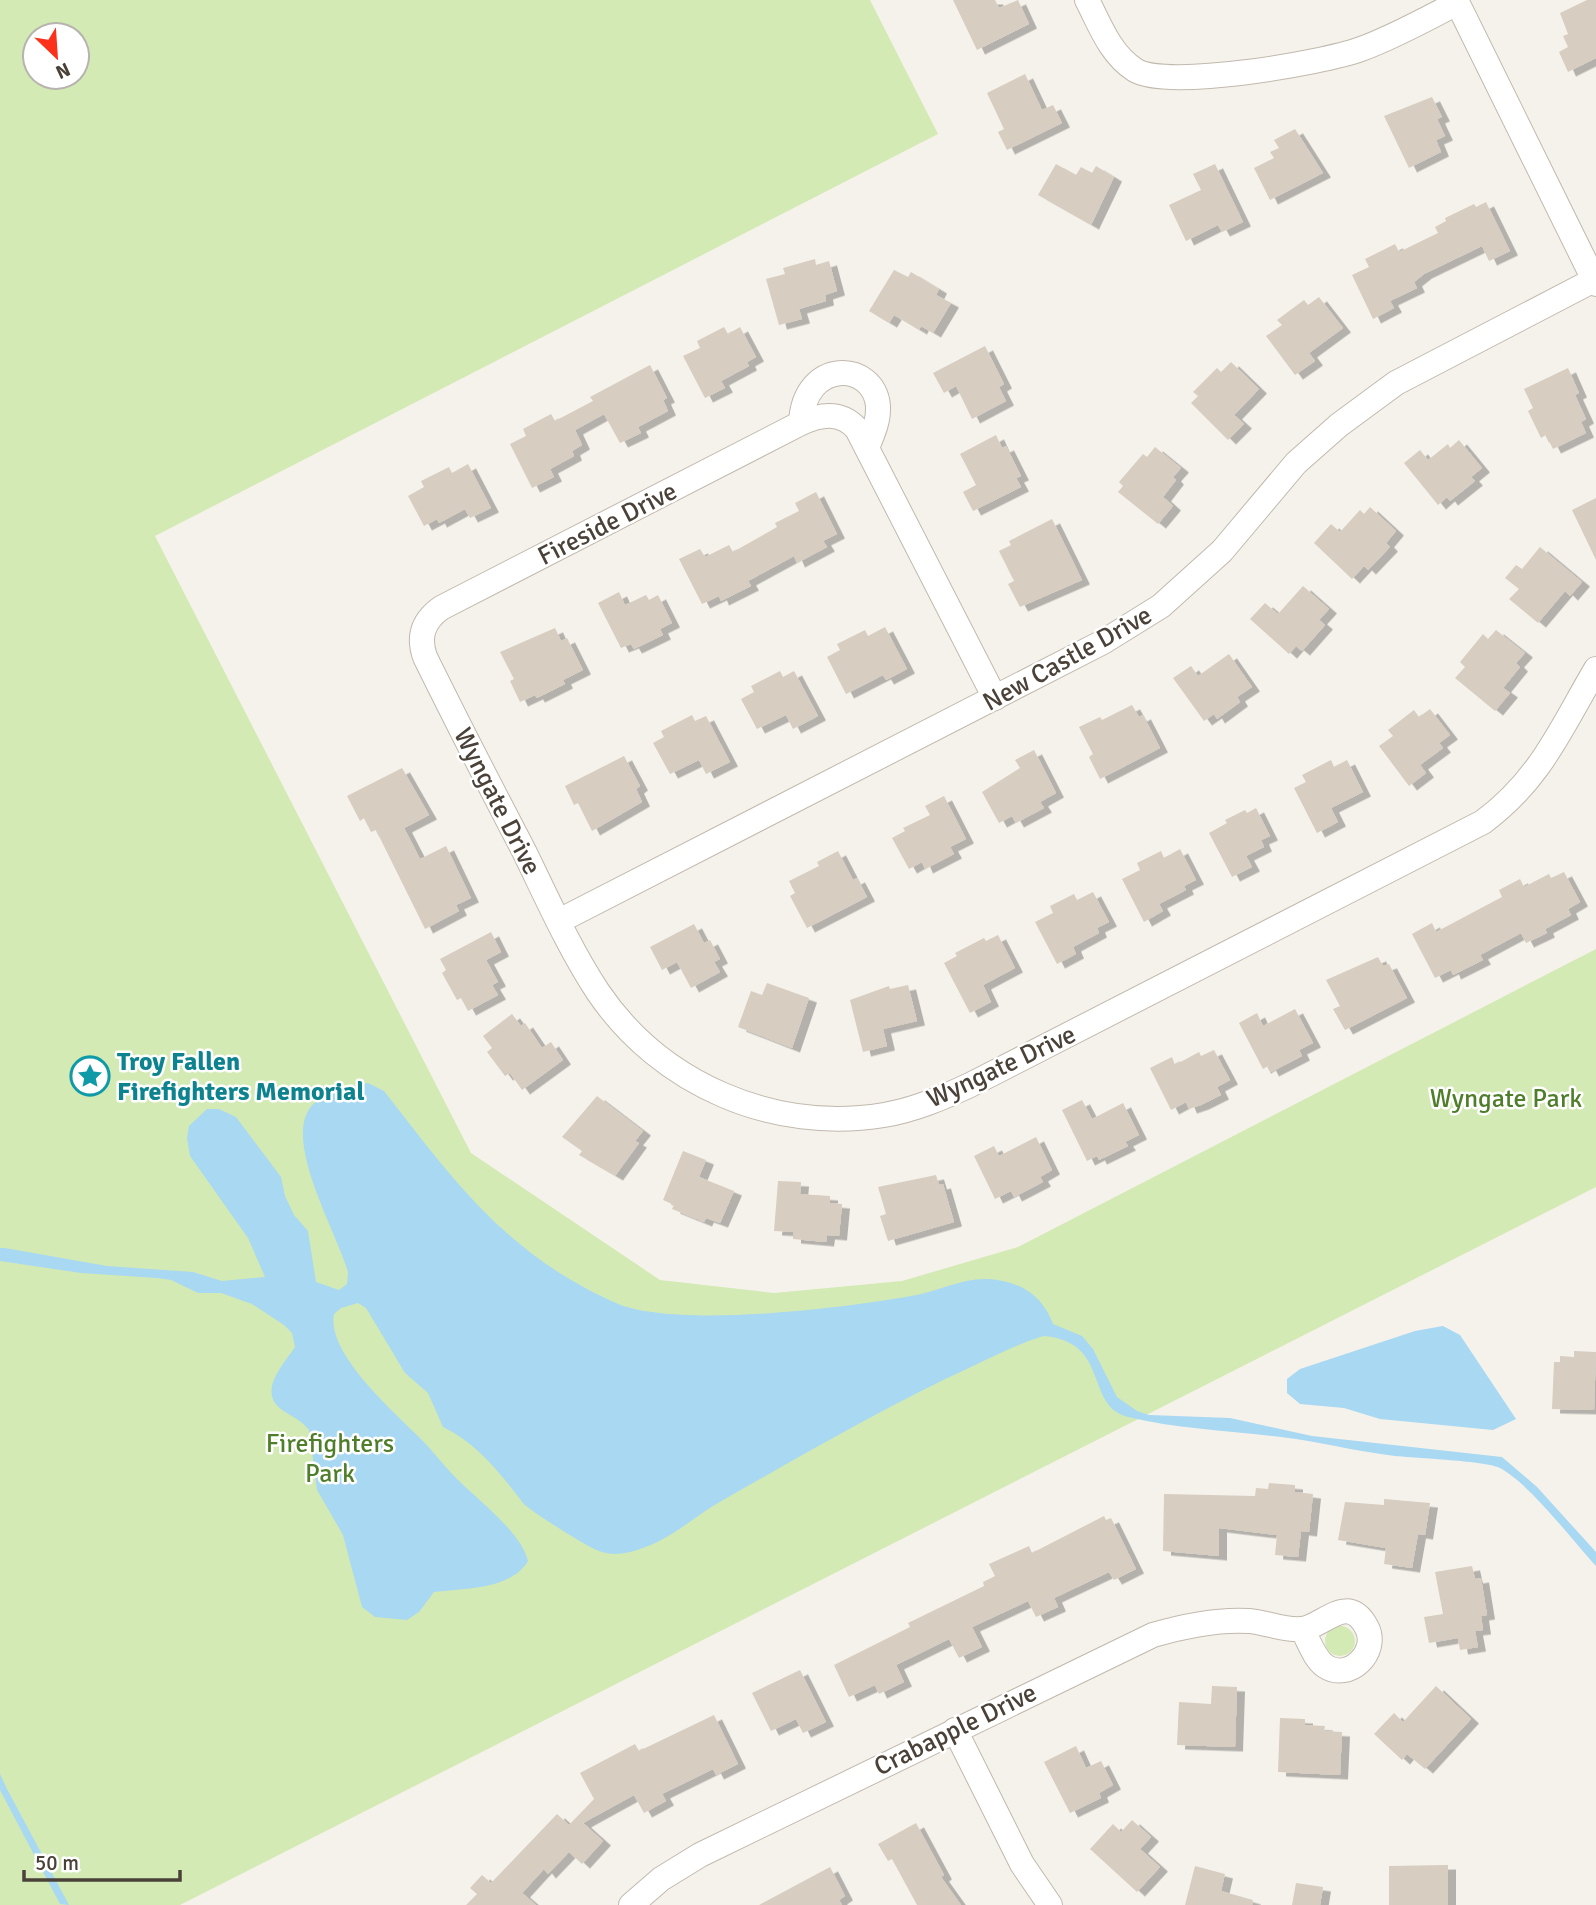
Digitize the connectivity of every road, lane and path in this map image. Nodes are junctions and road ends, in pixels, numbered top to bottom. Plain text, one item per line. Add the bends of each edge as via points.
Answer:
1 (1087, 0) edge
2 (1457, 1) edge
3 (1595, 282) edge
4 (801, 423) junction
5 (867, 448) junction
6 (422, 631) joint
7 (1596, 668) edge
8 (995, 698) junction
9 (559, 921) junction
10 (1302, 1629) dead end
11 (955, 1730) junction
12 (631, 1905) edge
13 (1050, 1905) edge

1 - 2 street via 1122,60 1137,71 1170,79 1342,55
2 - 3 street
3 - 8 street, New Castle Drive via 1396,383 1296,463 1222,551 1161,606
4 - 5 street, Fireside Drive via 821,415 843,418
4 - 5 street via 803,400 815,383 833,374 852,375 869,386 877,403
4 - 6 street, Fireside Drive via 441,608
5 - 8 street, Fireside Drive
6 - 9 street, Wyngate Drive via 425,657
7 - 9 street, Wyngate Drive via 1540,767 1483,822 970,1086 885,1115 826,1119 771,1111 732,1100 682,1076 622,1023 599,993
8 - 9 street, New Castle Drive
10 - 11 street, Crabapple Drive via 1231,1620 1171,1630 1096,1660
11 - 12 street, Crabapple Drive via 700,1855
11 - 13 street via 1022,1864

